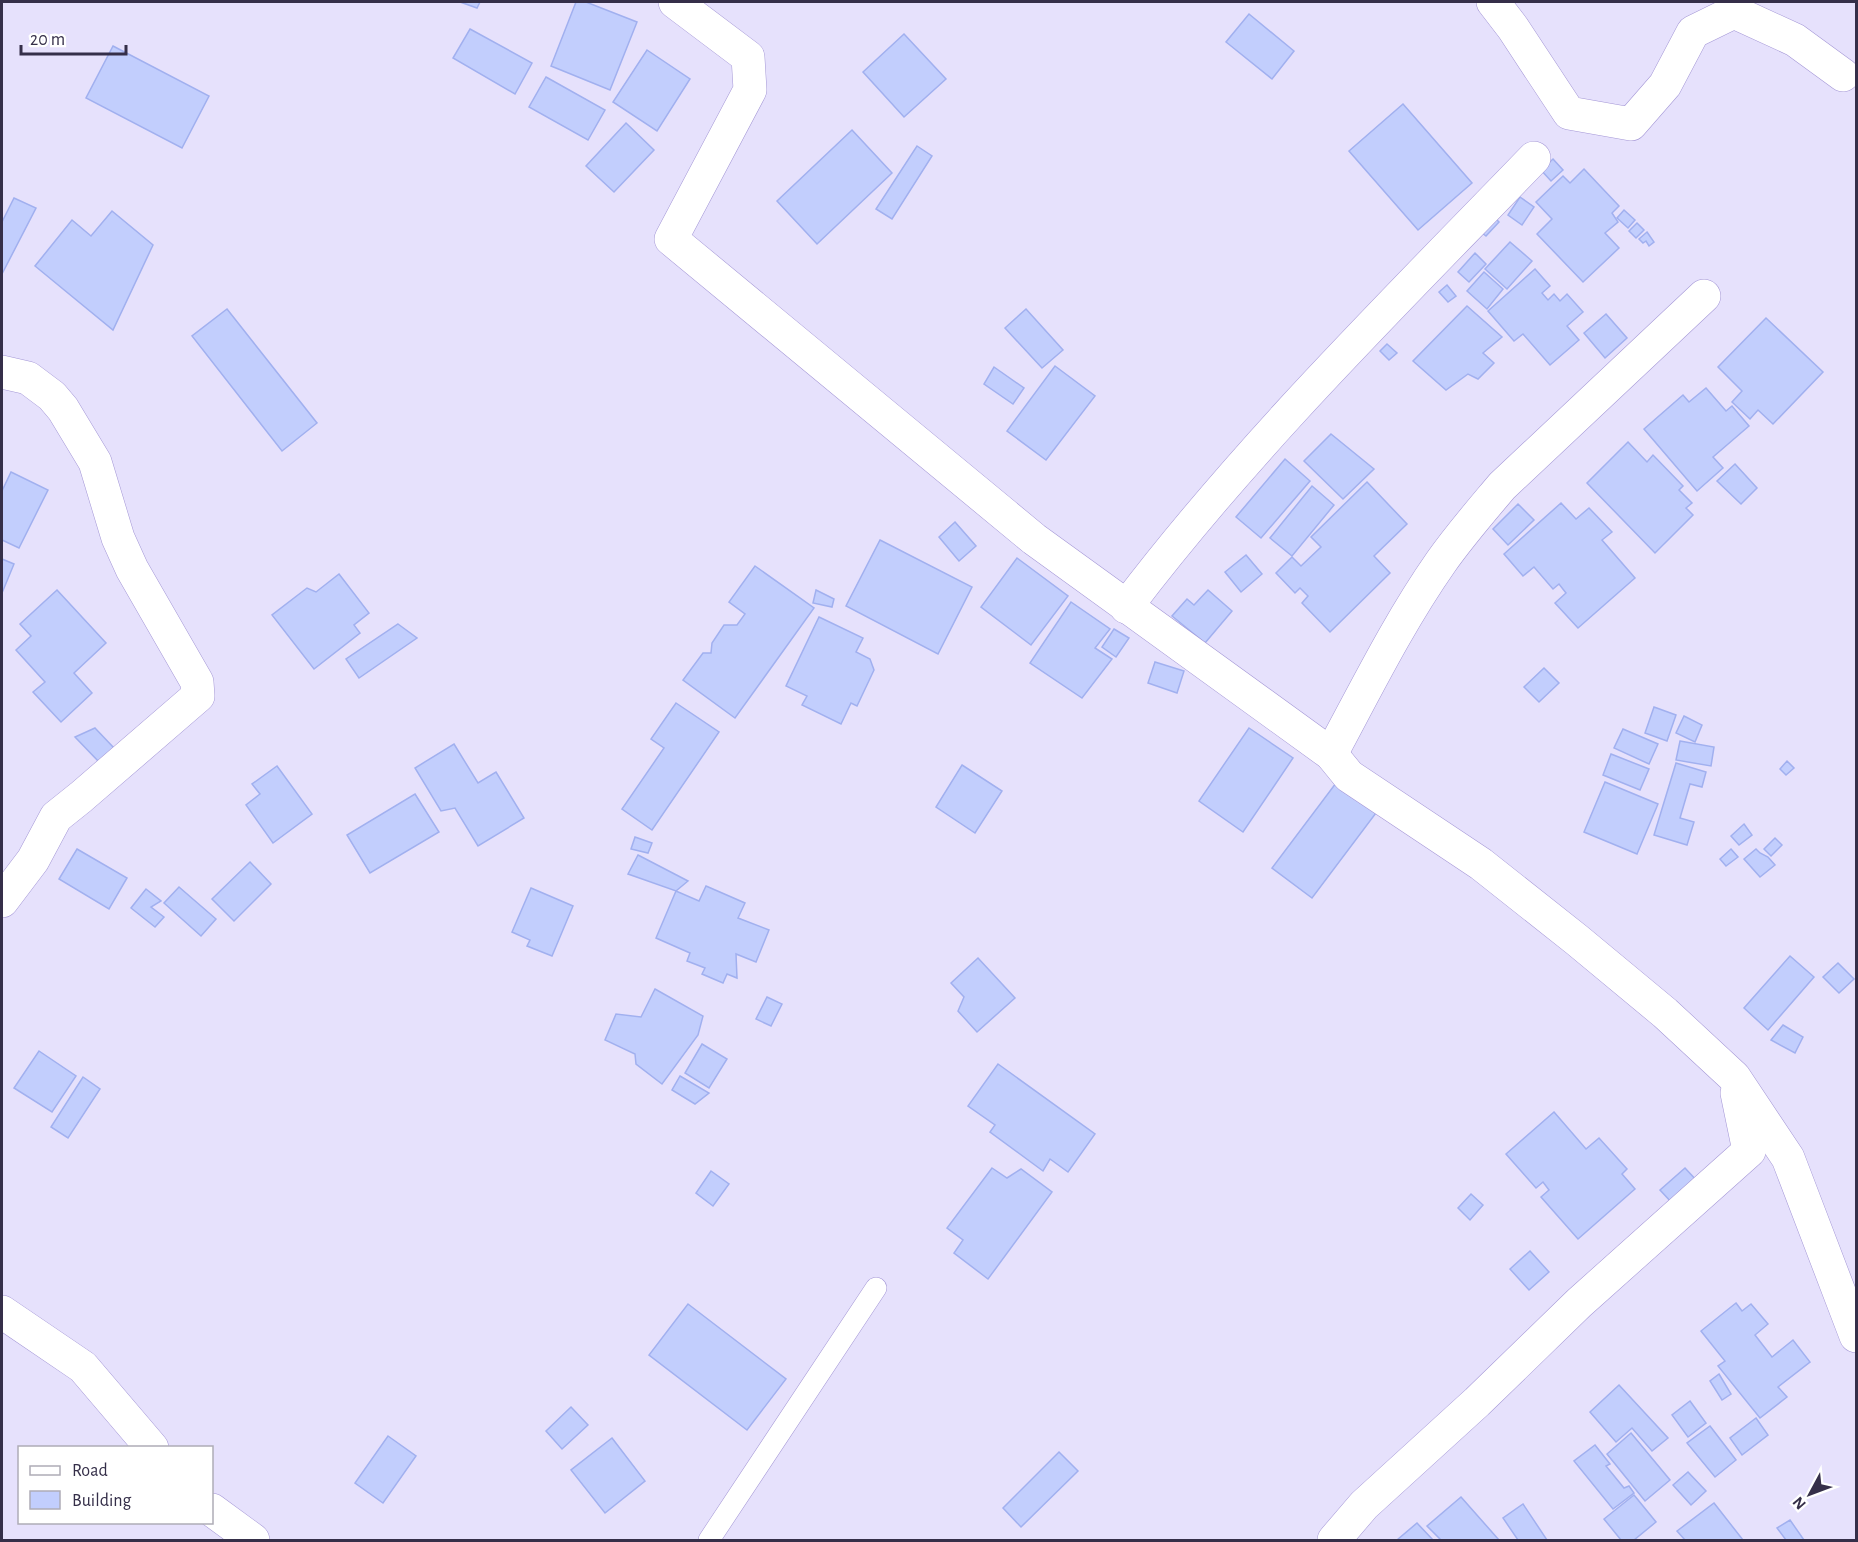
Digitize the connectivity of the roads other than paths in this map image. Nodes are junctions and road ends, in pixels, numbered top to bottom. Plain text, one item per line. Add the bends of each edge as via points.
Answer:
1 (675, 2) edge
2 (1493, 2) edge
3 (1844, 75) dead end
4 (1534, 158) dead end
5 (1704, 296) dead end
6 (2, 372) edge
7 (1126, 607) junction
8 (1331, 754) junction
9 (2, 901) edge
10 (1734, 1077) junction
11 (1749, 1151) junction
12 (1788, 1158) junction
13 (876, 1288) dead end
14 (2, 1312) edge
15 (1857, 1336) edge
16 (150, 1446) edge
17 (213, 1511) edge
18 (253, 1540) edge
19 (709, 1540) edge
20 (1334, 1540) edge

1 - 7 street via 748,57 750,90 671,238 1034,539
2 - 3 street via 1569,113 1631,124 1665,85 1693,32 1734,12 1795,40
4 - 7 street via 1300,401 1166,554
5 - 8 street via 1502,486 1475,518 1411,609
6 - 9 street via 28,378 52,396 90,453 118,538 197,682 198,696 56,817 33,860
7 - 8 street
8 - 10 street via 1349,776 1481,864 1577,940 1665,1012
10 - 11 street
10 - 12 street
11 - 12 street
11 - 20 street via 1579,1303 1364,1505
12 - 15 street
13 - 19 lane
14 - 16 street via 84,1367
17 - 18 street

